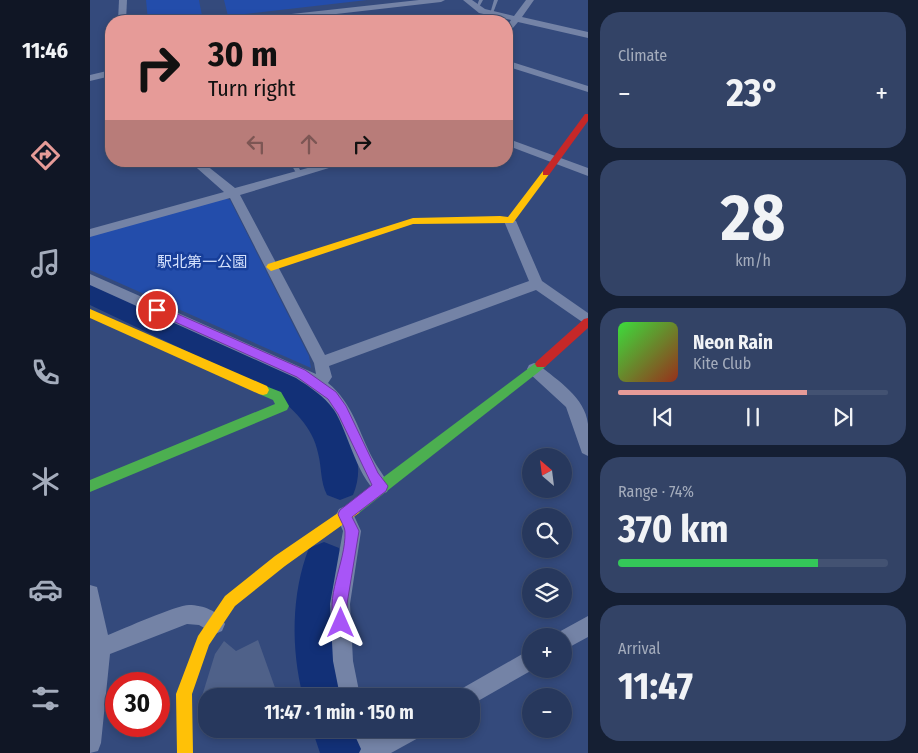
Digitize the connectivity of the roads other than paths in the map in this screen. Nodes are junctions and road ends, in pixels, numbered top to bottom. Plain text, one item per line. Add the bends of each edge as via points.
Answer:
1 (122, 0) edge
2 (441, 0) edge
3 (467, 0) edge
4 (496, 0) edge
5 (530, 0) edge
6 (479, 4) edge
7 (491, 13) junction
8 (122, 15) edge
9 (308, 15) edge
10 (500, 15) edge
11 (513, 18) edge
12 (518, 19) junction
13 (513, 25) edge
14 (588, 35) edge
15 (513, 65) edge
16 (105, 74) edge
17 (90, 78) edge
18 (588, 89) edge
19 (588, 116) edge
20 (513, 144) edge
21 (555, 159) junction
22 (201, 167) edge
23 (295, 167) edge
24 (327, 167) edge
25 (588, 172) edge
26 (300, 175) junction
27 (233, 193) junction
28 (510, 221) junction
29 (90, 233) edge
30 (271, 267) junction
31 (90, 279) edge
32 (537, 284) junction
33 (90, 313) edge
34 (588, 321) edge
35 (321, 363) junction
36 (534, 369) junction
37 (319, 384) junction
38 (584, 422) edge
39 (588, 448) edge
40 (90, 486) edge
41 (382, 486) junction
42 (344, 514) junction
43 (90, 594) edge
44 (215, 624) junction
45 (588, 626) edge
46 (572, 635) edge
47 (100, 648) junction
48 (522, 664) edge
49 (348, 688) edge
50 (480, 689) edge
51 (367, 738) edge
52 (396, 738) edge
53 (90, 743) edge
54 (372, 752) edge
55 (185, 753) edge

1 - 8 street
2 - 9 street
3 - 6 street
4 - 7 lane
5 - 12 street
6 - 7 street
7 - 10 street
11 - 12 street
12 - 13 street
12 - 14 street
15 - 18 street
16 - 17 street
19 - 21 street
20 - 21 street
21 - 25 street
21 - 28 street
22 - 27 street
23 - 26 lane
24 - 26 street
26 - 27 street
27 - 29 street
27 - 30 street
28 - 30 street via 413,221
28 - 32 street
30 - 35 street
31 - 37 street
32 - 34 street
32 - 35 street
33 - 40 street via 277,396 283,406
34 - 36 street via 573,338
35 - 37 street via 324,377
36 - 38 street via 571,402
36 - 41 street
37 - 41 street via 342,410 373,477
38 - 39 street
41 - 42 street
42 - 44 street via 230,602
42 - 49 street via 352,531 340,604 343,661
43 - 47 street
44 - 47 street via 202,616 188,614
44 - 55 street via 203,641 184,694
45 - 46 street
47 - 53 street
48 - 50 street
51 - 54 street
52 - 54 street

